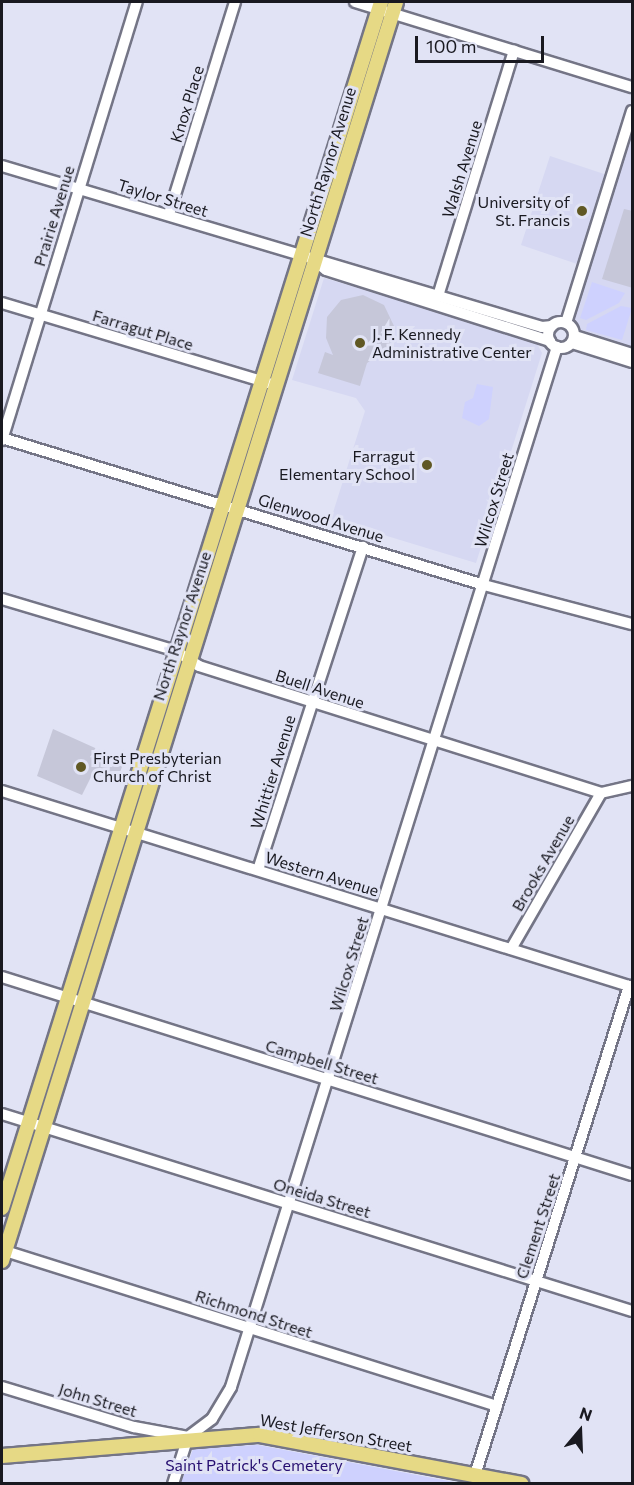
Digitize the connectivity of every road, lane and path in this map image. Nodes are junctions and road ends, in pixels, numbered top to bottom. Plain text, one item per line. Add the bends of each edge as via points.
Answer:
1 (137, 2) edge
2 (235, 2) edge
3 (355, 2) edge
4 (387, 6) edge
5 (514, 51) junction
6 (633, 87) edge
7 (633, 111) edge
8 (2, 166) edge
9 (78, 188) junction
10 (169, 214) junction
11 (308, 259) junction
12 (438, 296) junction
13 (2, 303) edge
14 (39, 314) junction
15 (282, 317) junction
16 (296, 322) junction
17 (566, 323) junction
18 (552, 326) junction
19 (573, 340) junction
20 (554, 344) junction
21 (633, 354) edge
22 (633, 362) edge
23 (261, 381) junction
24 (276, 385) junction
25 (2, 438) edge
26 (231, 506) junction
27 (363, 547) junction
28 (484, 585) junction
29 (2, 599) edge
30 (633, 624) edge
31 (182, 654) junction
32 (311, 703) junction
33 (436, 742) junction
34 (633, 786) edge
35 (2, 791) edge
36 (602, 793) junction
37 (127, 829) junction
38 (258, 870) junction
39 (381, 908) junction
40 (512, 950) junction
41 (2, 977) edge
42 (631, 987) edge
43 (74, 999) junction
44 (329, 1080) junction
45 (2, 1114) edge
46 (29, 1122) junction
47 (43, 1126) junction
48 (575, 1157) junction
49 (633, 1175) edge
50 (291, 1204) junction
51 (2, 1208) edge
52 (3, 1254) edge
53 (536, 1281) junction
54 (633, 1311) edge
55 (249, 1328) junction
56 (2, 1387) edge
57 (497, 1406) junction
58 (188, 1437) junction
59 (2, 1456) edge
60 (475, 1475) junction
61 (173, 1484) edge
62 (521, 1484) edge

1 - 9 street, Prairie Avenue
2 - 10 street, Knox Place
3 - 4 street
4 - 5 street
4 - 11 main road, North Raynor Avenue
5 - 6 street
5 - 12 street, Walsh Avenue
7 - 17 street
8 - 9 street, Taylor Street
9 - 10 street, Taylor Street
9 - 14 street, Prairie Avenue
10 - 11 street, Taylor Street
11 - 12 street, Taylor Street
11 - 15 main road, North Raynor Avenue
11 - 16 main road, North Raynor Avenue
11 - 20 street, Taylor Street via 326,270
12 - 18 street, Taylor Street
13 - 14 street, Farragut Place
14 - 23 street, Farragut Place
14 - 25 street, Prairie Avenue
15 - 16 main road
15 - 23 main road, North Raynor Avenue
16 - 24 main road, North Raynor Avenue
17 - 18 street
17 - 19 street
18 - 20 street, Wilcox Street
19 - 20 street
19 - 21 street
19 - 22 street
20 - 28 street, Wilcox Street
23 - 24 street, Farragut Place
23 - 26 main road, North Raynor Avenue
24 - 26 main road, North Raynor Avenue
25 - 26 street, Glenwood Avenue
26 - 27 street, Glenwood Avenue
26 - 31 main road, North Raynor Avenue
27 - 28 street, Glenwood Avenue
27 - 32 street, Whittier Avenue
28 - 30 street, Glenwood Avenue
28 - 33 street, Wilcox Street
29 - 31 street, Buell Avenue
31 - 32 street, Buell Avenue via 199,666
31 - 37 main road, North Raynor Avenue
32 - 33 street, Buell Avenue
32 - 38 street, Whittier Avenue
33 - 36 street, Buell Avenue
33 - 39 street, Wilcox Street
34 - 36 street, Buell Avenue
35 - 37 street, Western Avenue
36 - 40 street, Brooks Avenue
37 - 38 street, Western Avenue
37 - 43 main road, North Raynor Avenue
38 - 39 street, Western Avenue
39 - 40 street, Western Avenue
39 - 44 street, Wilcox Street
40 - 42 street, Western Avenue
41 - 43 street, Campbell Street
42 - 48 street, Clement Street
43 - 44 street, Campbell Street
43 - 46 main road, North Raynor Avenue
43 - 47 main road, North Raynor Avenue
44 - 48 street, Campbell Street
44 - 50 street, Wilcox Street
45 - 46 street, Oneida Street
46 - 47 street, Oneida Street
46 - 51 main road, North Raynor Avenue
47 - 50 street, Oneida Street
47 - 52 main road, North Raynor Avenue
48 - 49 street, Campbell Street
48 - 53 street, Clement Street
50 - 53 street, Oneida Street
50 - 55 street, Wilcox Street
52 - 55 street, Richmond Street
53 - 54 street, Oneida Street
53 - 57 street, Clement Street
55 - 57 street, Richmond Street
55 - 58 street, Wilcox Street via 224,1404
56 - 58 street, John Street via 134,1427
57 - 60 street, Clement Street
58 - 59 main road, West Jefferson Street
58 - 60 main road, West Jefferson Street via 260,1435
58 - 61 street
60 - 62 main road, West Jefferson Street

